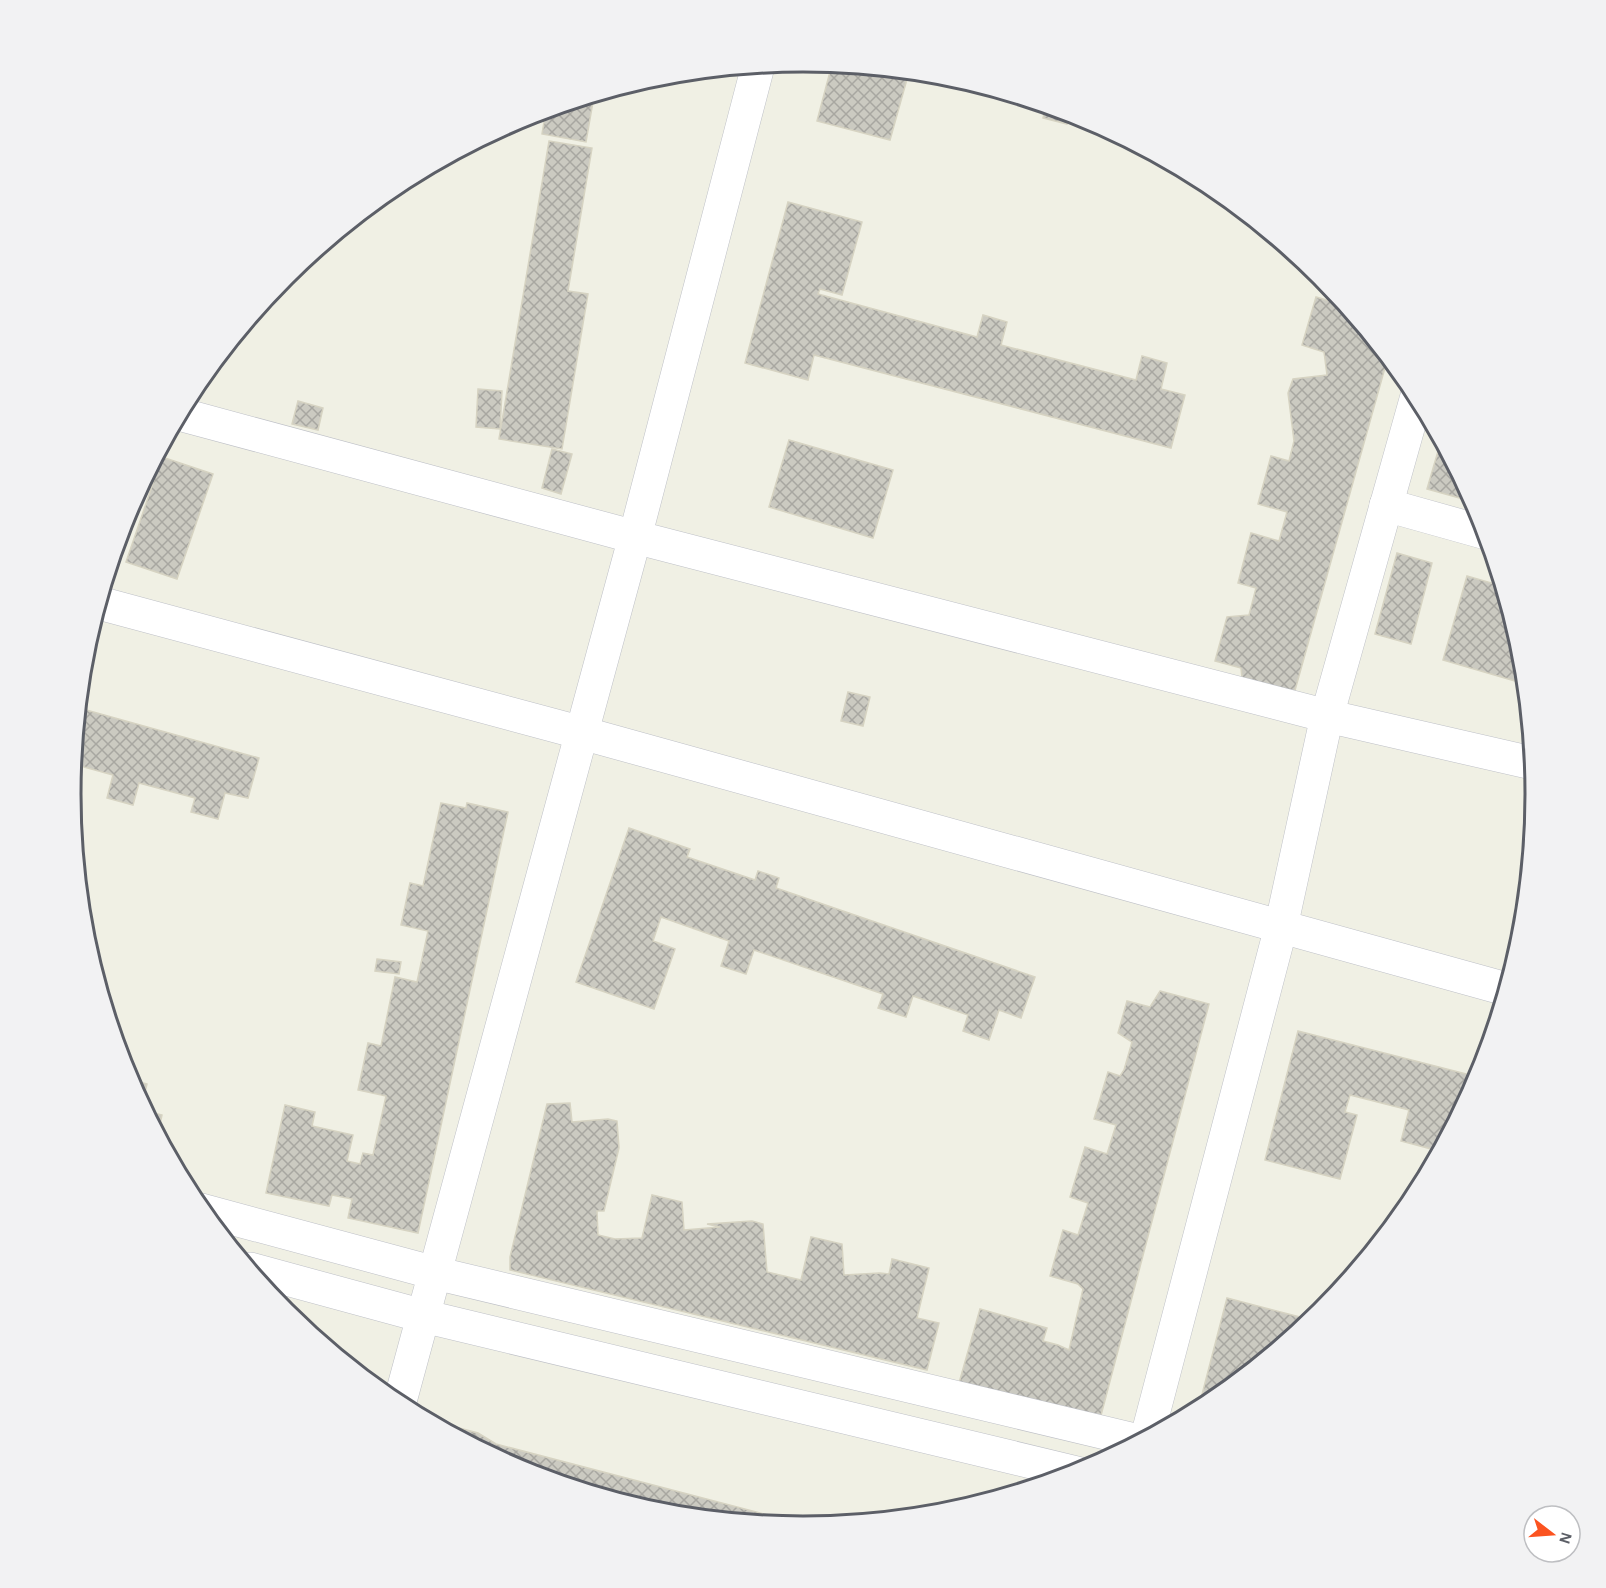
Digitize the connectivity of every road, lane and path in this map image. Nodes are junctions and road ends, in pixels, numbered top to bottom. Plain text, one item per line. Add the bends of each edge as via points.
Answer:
1 (756, 74) edge
2 (1413, 409) edge
3 (188, 417) edge
4 (1386, 505) junction
5 (1475, 530) edge
6 (635, 537) junction
7 (107, 605) edge
8 (1327, 716) junction
9 (582, 732) junction
10 (1524, 761) edge
11 (1281, 927) junction
12 (1498, 987) edge
13 (216, 1214) edge
14 (262, 1272) edge
15 (435, 1273) junction
16 (423, 1316) junction
17 (402, 1394) edge
18 (1150, 1427) edge
19 (1128, 1438) edge
20 (1059, 1469) edge

1 - 6 street
2 - 4 street
3 - 6 street
4 - 5 street
4 - 8 street
6 - 8 street
6 - 9 street
7 - 9 street
8 - 10 street
8 - 11 street
9 - 11 street
9 - 15 street
11 - 12 street
11 - 18 street
13 - 15 street
14 - 16 street
15 - 16 street
15 - 19 street
16 - 17 street
16 - 20 street

